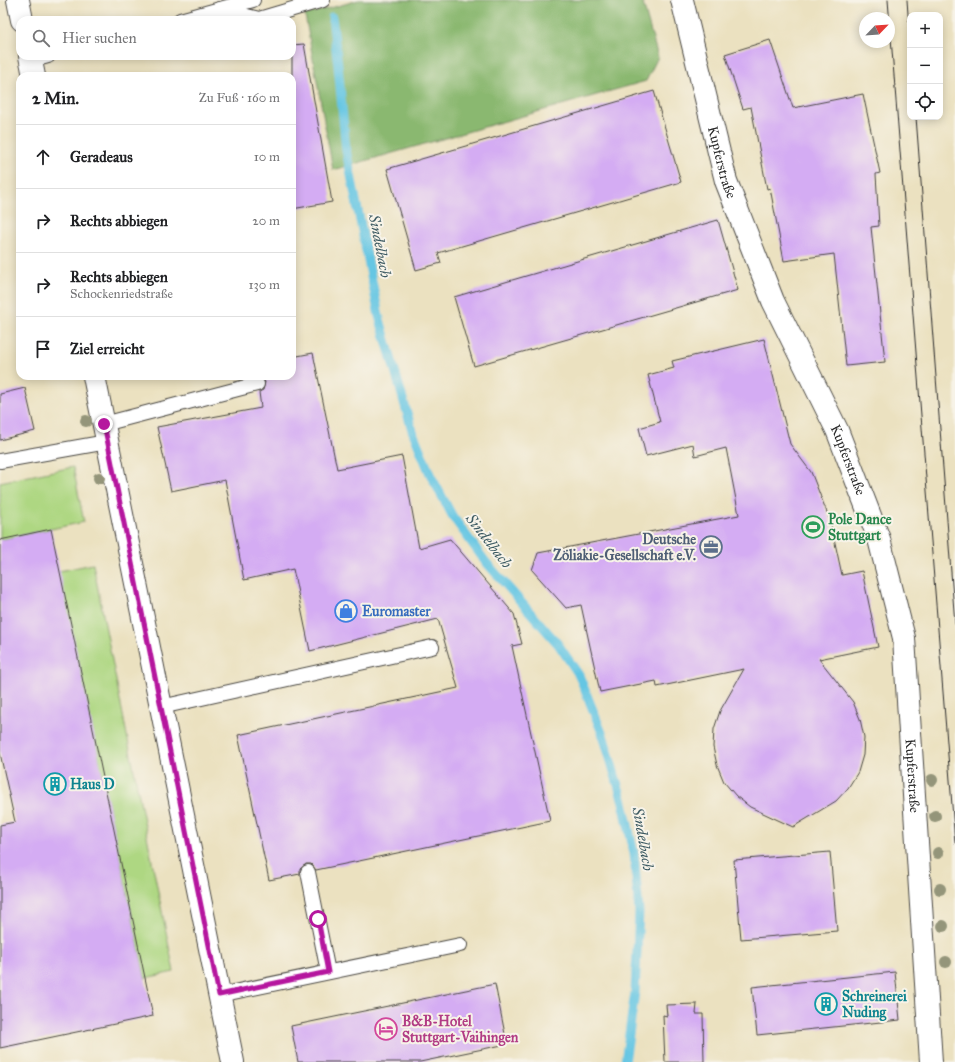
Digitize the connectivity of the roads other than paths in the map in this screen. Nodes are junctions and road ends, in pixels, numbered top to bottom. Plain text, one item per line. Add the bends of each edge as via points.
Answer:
1 (18, 0) edge
2 (253, 0) edge
3 (323, 0) edge
4 (682, 0) edge
5 (219, 9) junction
6 (21, 16) edge
7 (194, 16) edge
8 (247, 16) edge
9 (269, 16) edge
10 (95, 380) edge
11 (257, 384) dead end
12 (106, 433) junction
13 (0, 461) edge
14 (432, 647) dead end
15 (161, 707) junction
16 (308, 872) dead end
17 (460, 945) dead end
18 (328, 972) junction
19 (219, 995) junction
20 (233, 1062) edge
21 (931, 1062) edge

1 - 6 street
2 - 5 lane
3 - 9 lane
4 - 21 street, Kupferstraße via 726,181 773,301 837,430 879,539 904,638
5 - 7 lane
5 - 8 lane
10 - 12 street
11 - 12 lane
12 - 13 lane
12 - 15 street
14 - 15 lane
15 - 19 street
16 - 18 lane
17 - 18 lane
18 - 19 lane
19 - 20 street

